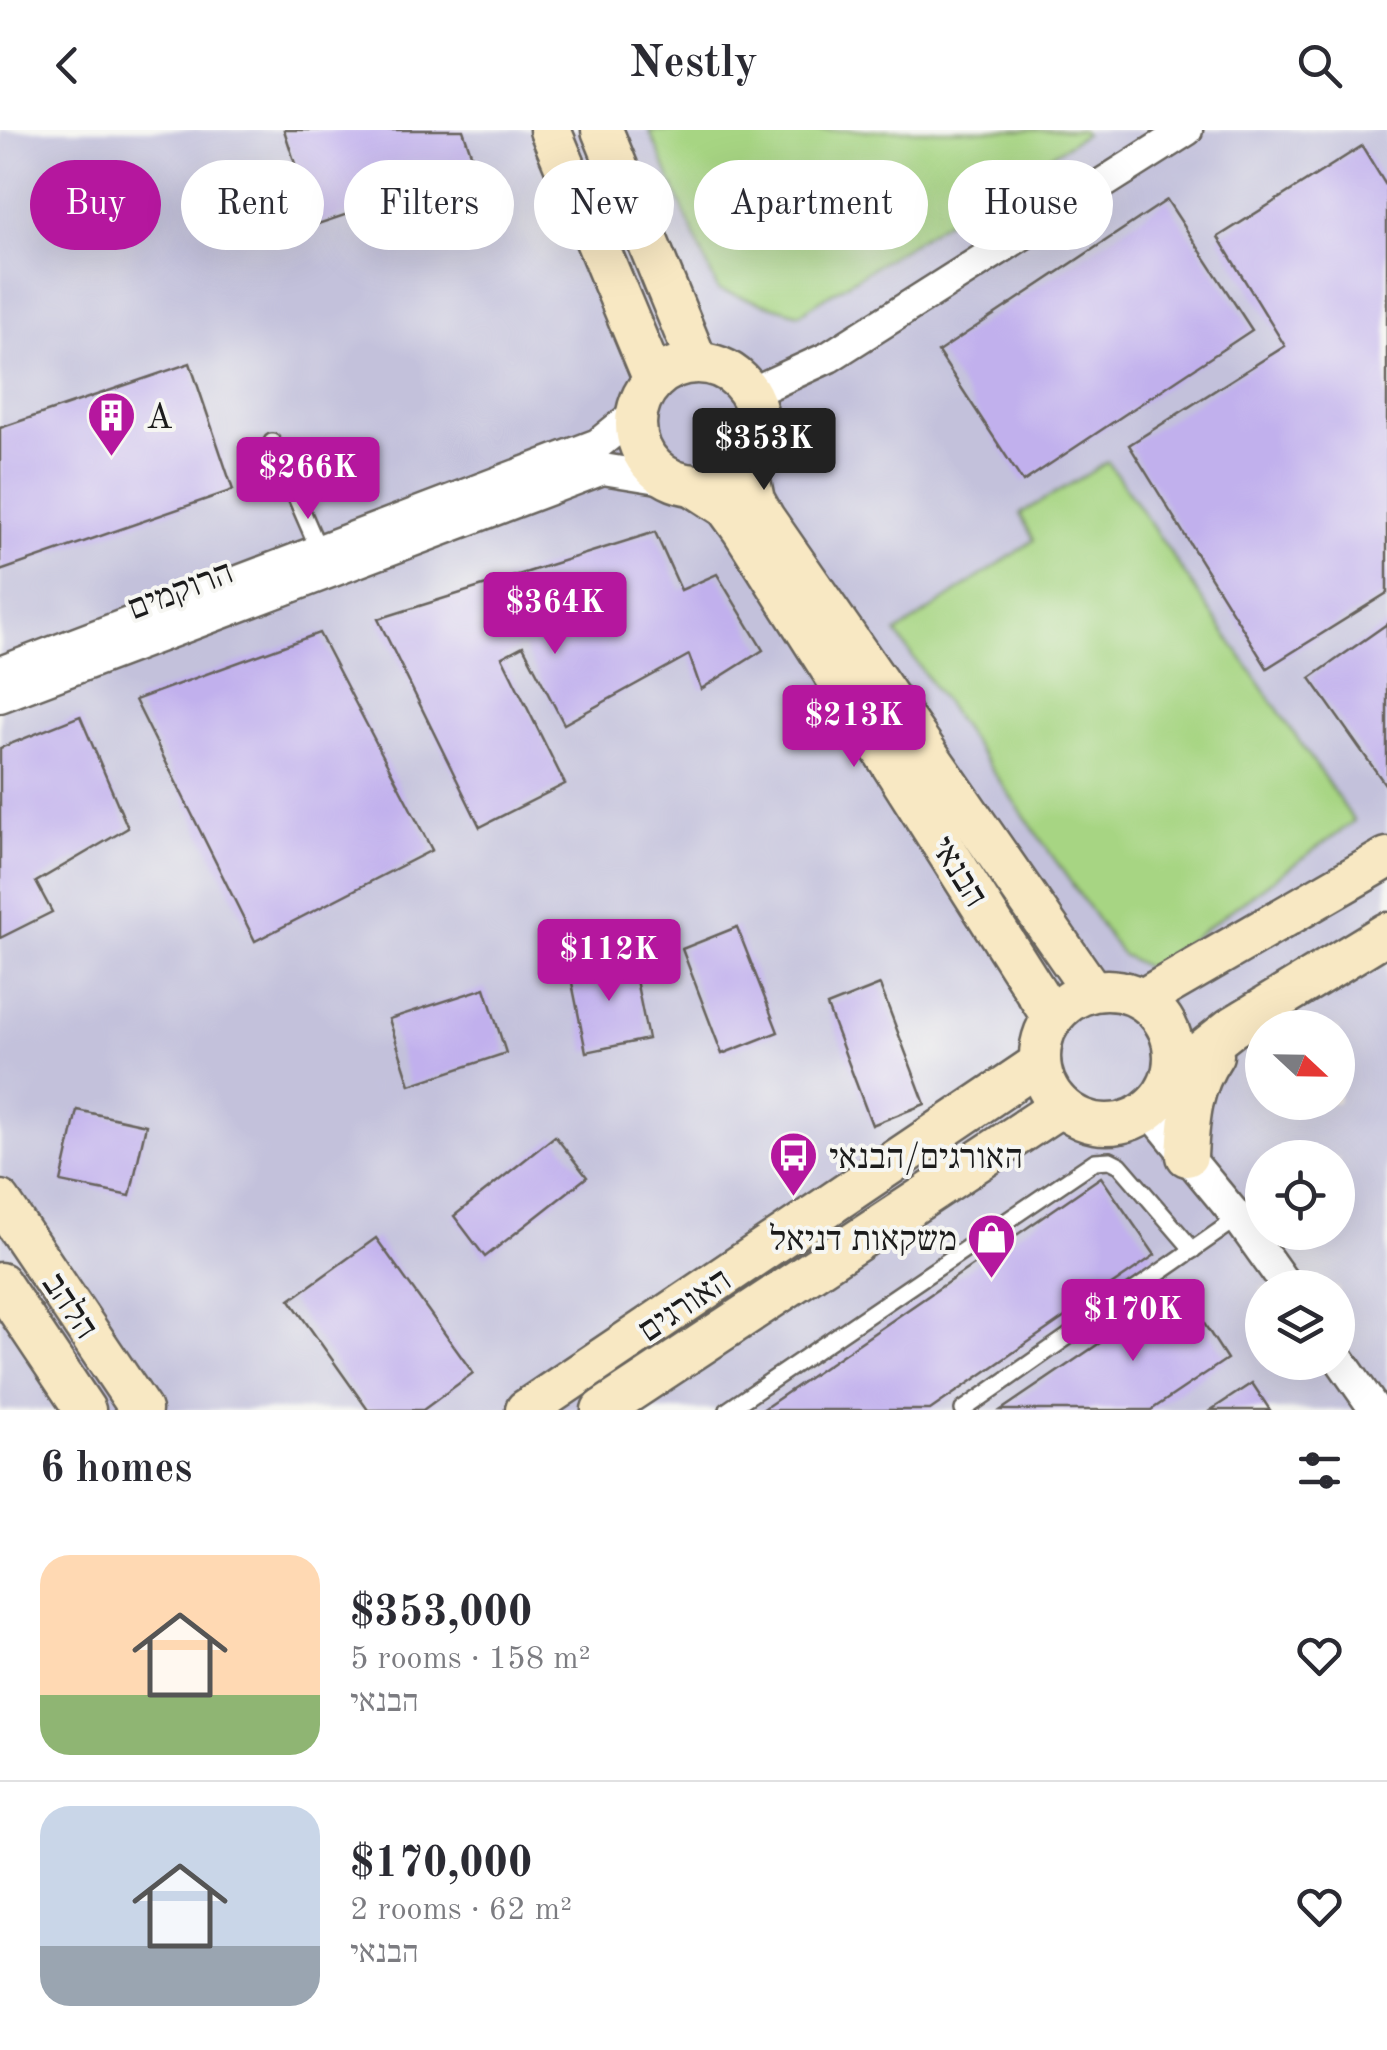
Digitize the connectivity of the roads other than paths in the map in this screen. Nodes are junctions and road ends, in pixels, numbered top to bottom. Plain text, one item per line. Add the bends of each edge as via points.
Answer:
1 (550, 130) edge
2 (602, 130) edge
3 (1187, 130) edge
4 (697, 362) junction
5 (648, 389) junction
6 (751, 393) junction
7 (272, 442) dead end
8 (746, 462) junction
9 (682, 483) junction
10 (319, 550) junction
11 (0, 672) edge
12 (0, 697) edge
13 (1387, 858) edge
14 (1387, 932) edge
15 (1092, 991) junction
16 (1143, 999) junction
17 (1052, 1017) junction
18 (1231, 1028) junction
19 (1040, 1063) junction
20 (1172, 1074) junction
21 (1061, 1106) junction
22 (1149, 1110) junction
23 (1187, 1156) junction
24 (0, 1201) edge
25 (1238, 1218) junction
26 (1193, 1250) junction
27 (1275, 1270) edge
28 (0, 1283) edge
29 (1354, 1380) edge
30 (85, 1410) edge
31 (142, 1410) edge
32 (526, 1410) edge
33 (602, 1410) edge
34 (728, 1410) edge
35 (963, 1410) edge
36 (1375, 1410) edge

1 - 5 street
2 - 4 street
3 - 6 street via 829,357
4 - 5 street via 674,367
4 - 6 street via 728,370
5 - 9 street via 636,417 637,436 655,470
5 - 10 street, הרוקמים via 630,418 598,444
6 - 8 street via 759,428
7 - 10 lane
8 - 9 street via 712,484
8 - 15 street, הבנאי via 764,518
9 - 12 street, הרוקמים via 604,469
9 - 17 street, הבנאי via 726,507 742,529
10 - 11 street, הרוקמים
13 - 16 street
14 - 18 street
15 - 16 street
15 - 17 street
16 - 20 street via 1170,1032
17 - 19 street
18 - 20 street
18 - 23 street via 1190,1102
19 - 21 street
19 - 32 street, האורגים
20 - 22 street
21 - 22 street via 1104,1124
21 - 33 street, האורגים
22 - 23 street
23 - 25 street
24 - 31 street, הלהב
25 - 26 lane
25 - 27 street
26 - 34 lane via 1120,1166 1096,1160
26 - 35 lane
28 - 30 street, הלהב
29 - 36 street

